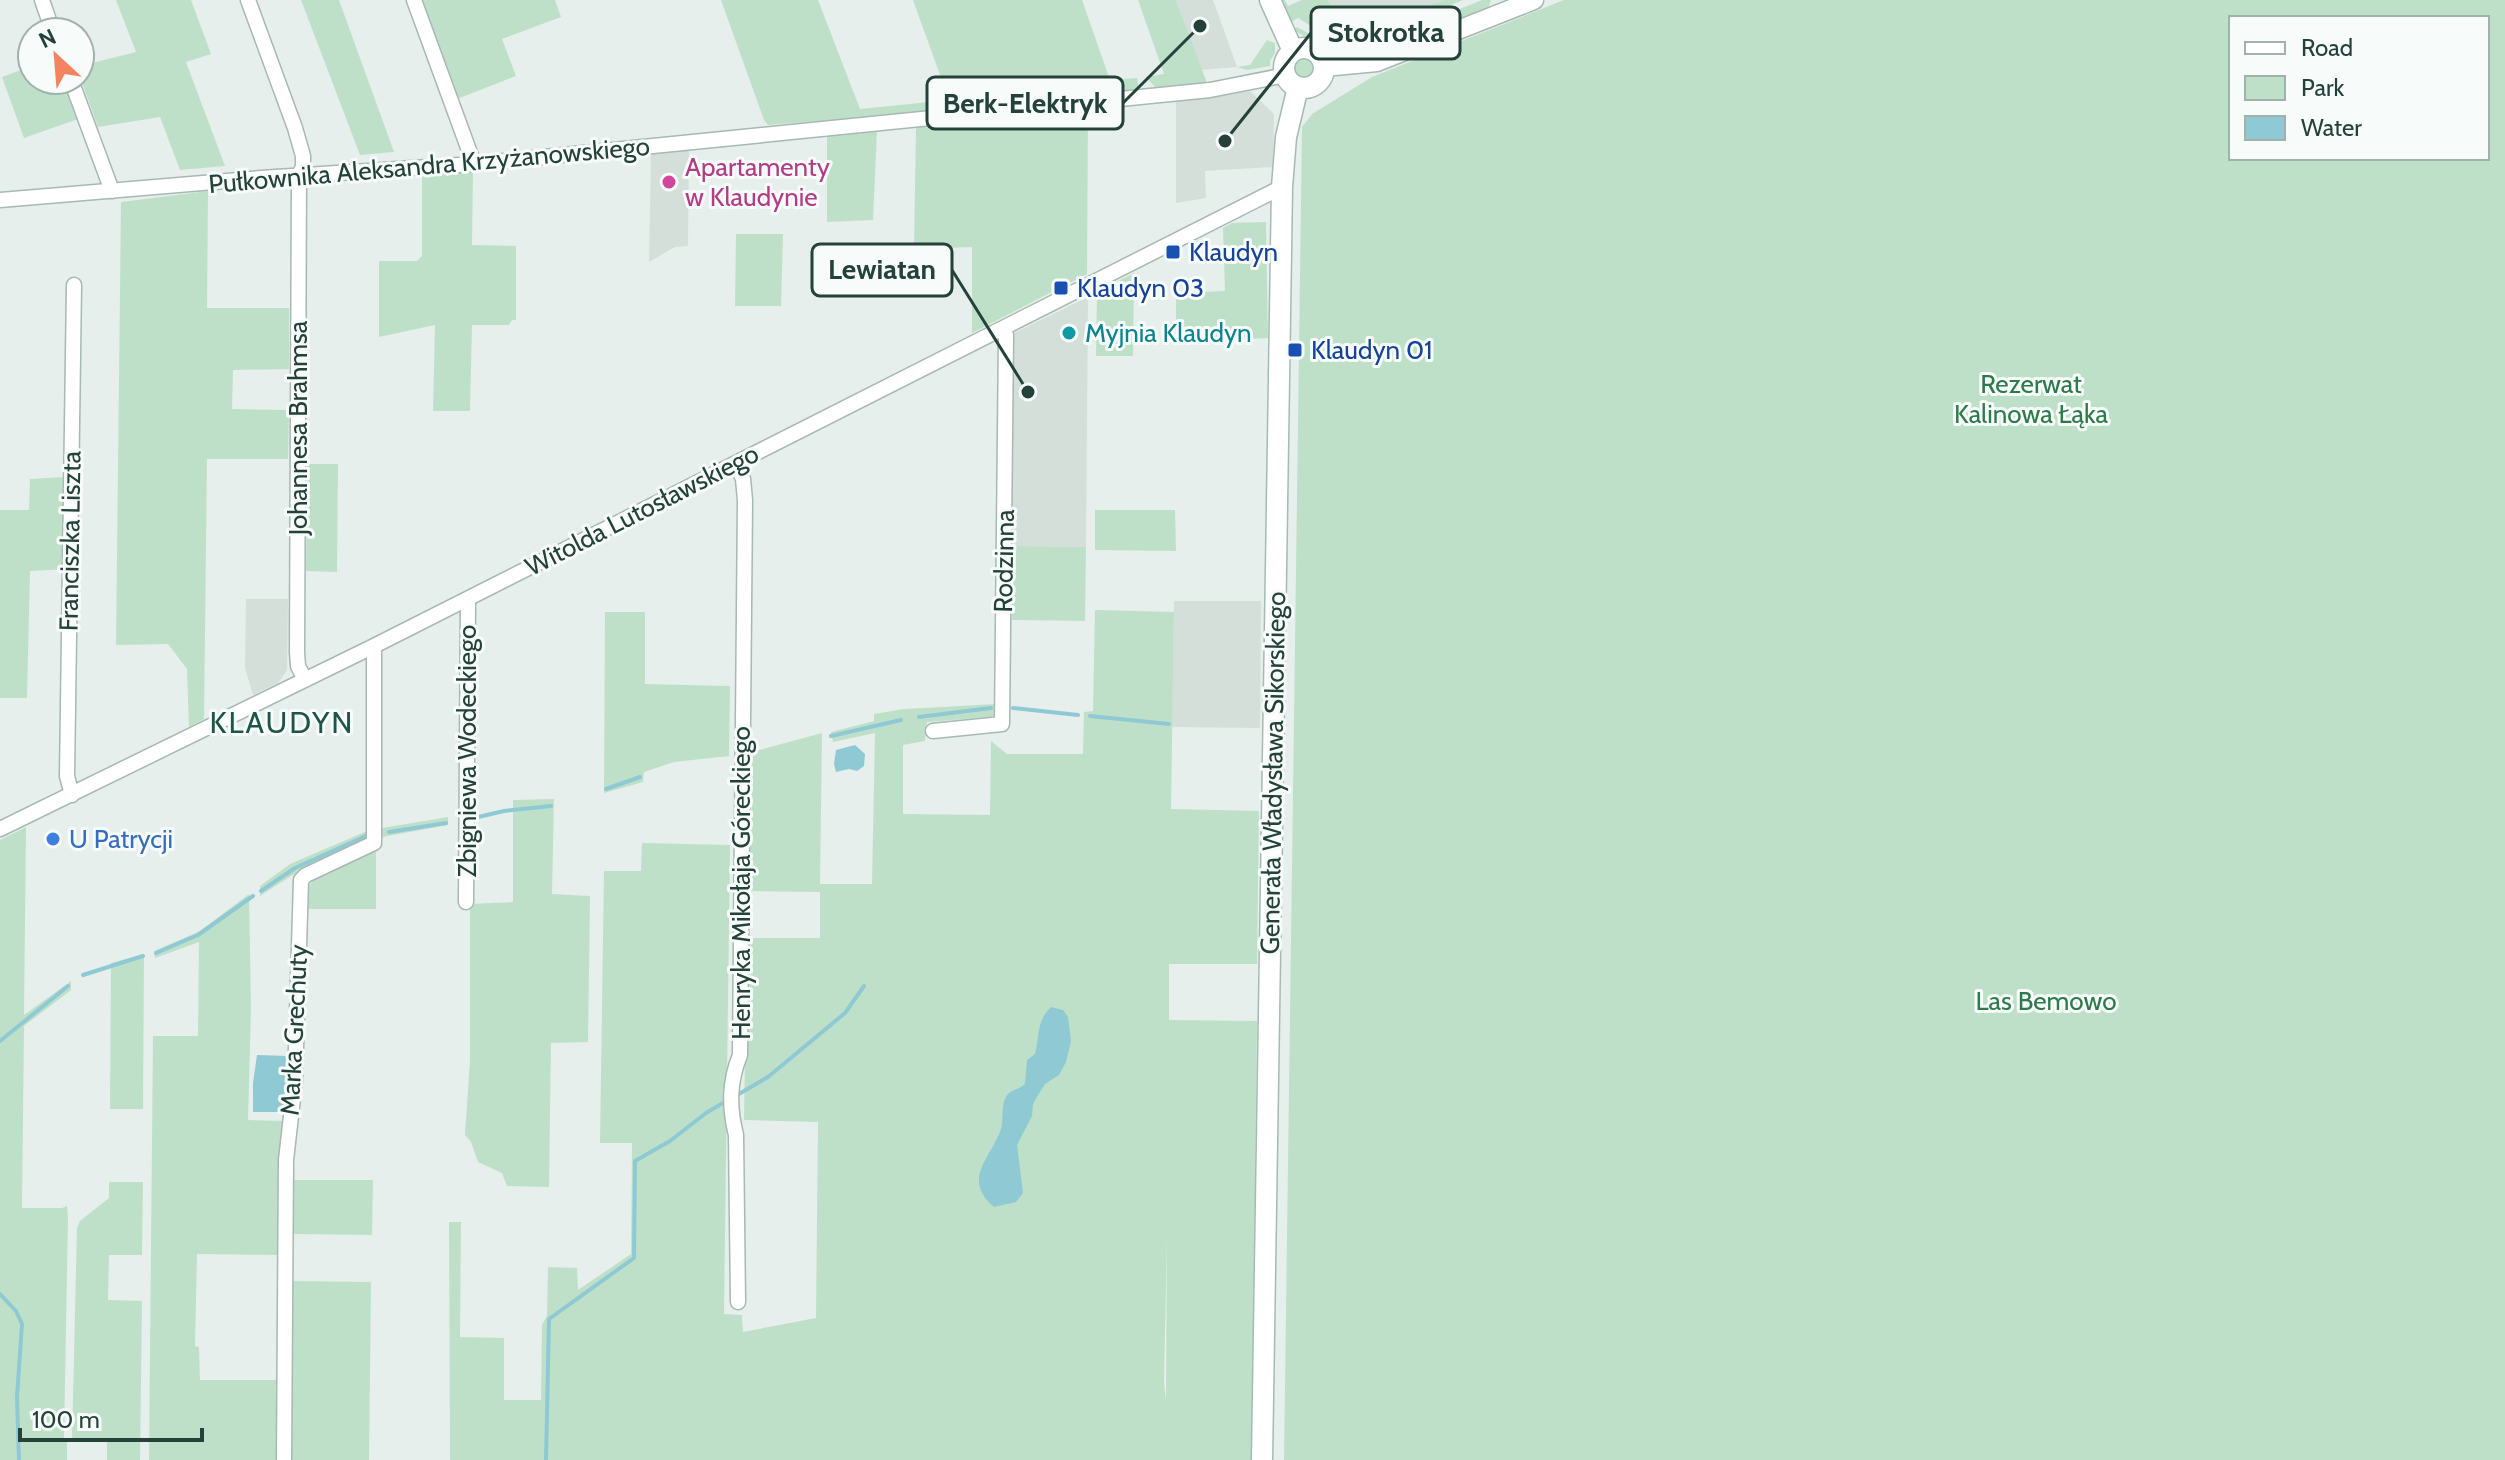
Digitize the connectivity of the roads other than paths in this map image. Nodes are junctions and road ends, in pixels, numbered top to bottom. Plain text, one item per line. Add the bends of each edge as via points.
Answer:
1 (248, 0) edge
2 (414, 0) edge
3 (1270, 0) edge
4 (1534, 0) edge
5 (1293, 51) junction
6 (1324, 67) junction
7 (1292, 81) junction
8 (77, 96) edge
9 (474, 164) junction
10 (299, 175) junction
11 (1282, 187) junction
12 (112, 191) junction
13 (0, 200) edge
14 (74, 285) dead end
15 (1003, 329) junction
16 (736, 463) junction
17 (468, 599) junction
18 (374, 646) junction
19 (305, 680) junction
20 (933, 731) dead end
21 (72, 795) junction
22 (0, 829) edge
23 (466, 902) dead end
24 (738, 1302) dead end
25 (284, 1460) edge
26 (1262, 1460) edge

1 - 10 street, Johannesa Brahmsa via 295,128 303,156
2 - 9 street
3 - 5 main road
4 - 6 street via 1377,62
5 - 6 main road via 1311,49
5 - 7 main road via 1285,62
6 - 7 main road via 1317,83 1307,87
7 - 9 street, Pułkownika Aleksandra Krzyżanowskiego
7 - 11 main road, Generała Władysława Sikorskiego
8 - 12 street
9 - 10 street, Pułkownika Aleksandra Krzyżanowskiego
10 - 12 street, Pułkownika Aleksandra Krzyżanowskiego
10 - 19 street, Johannesa Brahmsa via 297,652
11 - 15 street, Witolda Lutosławskiego
11 - 26 main road, Generała Władysława Sikorskiego
12 - 13 street, Pułkownika Aleksandra Krzyżanowskiego
14 - 21 street, Franciszka Liszta via 67,776
15 - 16 street, Witolda Lutosławskiego
15 - 20 street, Rodzinna via 1002,724
16 - 17 street, Witolda Lutosławskiego
16 - 24 street, Henryka Mikołaja Góreckiego via 745,500 740,1055 731,1085
17 - 18 street, Witolda Lutosławskiego
17 - 23 street, Zbigniewa Wodeckiego
18 - 19 street, Witolda Lutosławskiego
18 - 25 street, Marka Grechuty via 374,843 301,880 295,1081 286,1160
19 - 21 street, Witolda Lutosławskiego
21 - 22 street, Witolda Lutosławskiego

